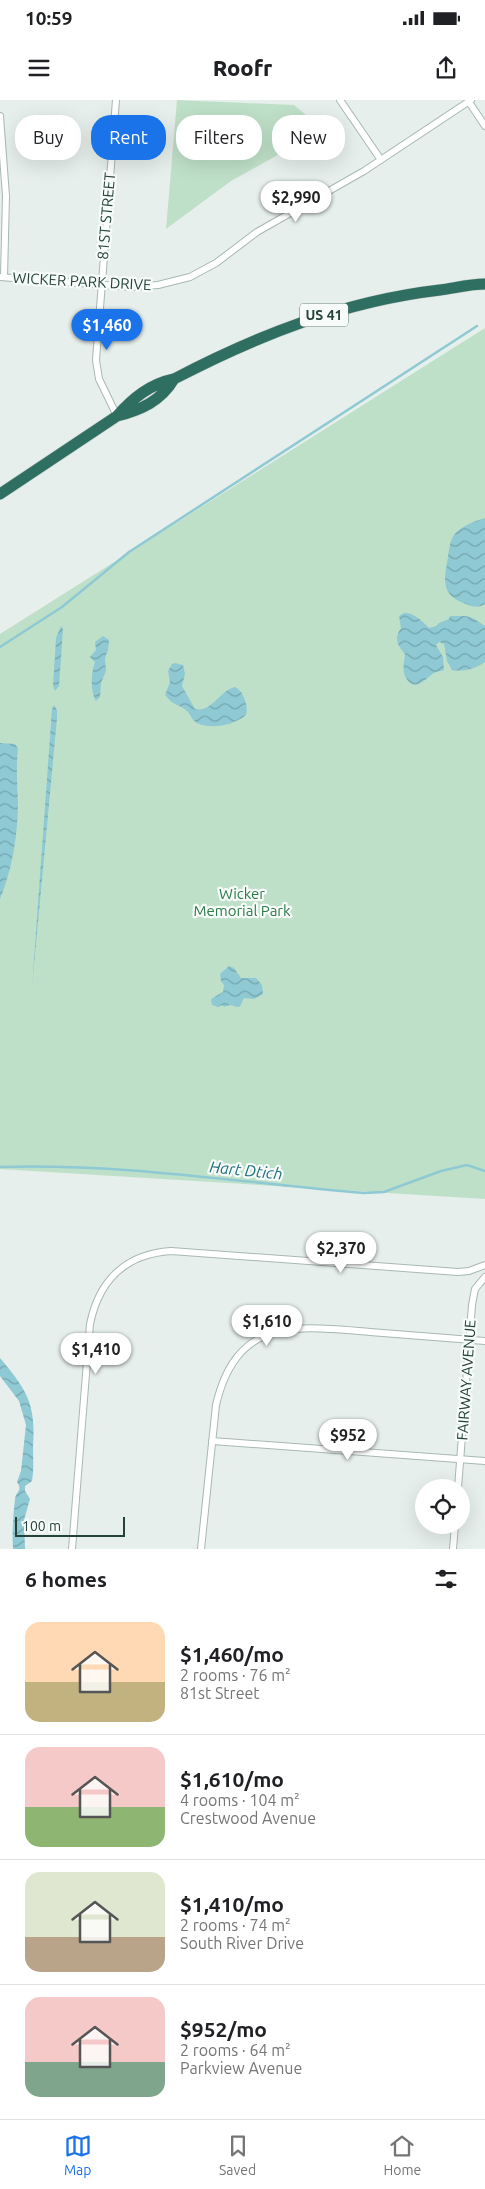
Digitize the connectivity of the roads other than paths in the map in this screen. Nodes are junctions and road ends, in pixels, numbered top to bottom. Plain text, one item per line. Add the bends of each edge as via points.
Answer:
1 (116, 100) edge
2 (340, 100) edge
3 (470, 101) edge
4 (0, 116) edge
5 (485, 126) edge
6 (381, 160) junction
7 (2, 277) edge
8 (485, 284) edge
9 (101, 285) junction
10 (117, 416) junction
11 (0, 494) edge
12 (485, 1265) edge
13 (485, 1277) edge
14 (468, 1339) junction
15 (485, 1341) edge
16 (212, 1441) junction
17 (461, 1459) junction
18 (485, 1461) edge
19 (459, 1479) edge
20 (454, 1534) edge
21 (72, 1549) edge
22 (200, 1549) edge
23 (453, 1549) edge

1 - 9 street, 81ST STREET
2 - 6 street
3 - 5 street
3 - 6 street, WICKER PARK DRIVE
4 - 7 street via 6,196
6 - 9 street, WICKER PARK DRIVE via 257,232 216,263 190,277 146,287
7 - 9 street, WICKER PARK DRIVE
8 - 10 highway, US 41 via 413,293 311,318 238,347 174,379 166,392 140,410
9 - 10 street, 81ST STREET via 96,370
10 - 11 highway, US 41
12 - 21 street via 458,1272 165,1252 144,1255 110,1278 97,1297 90,1324
13 - 14 street, FAIRWAY AVENUE via 476,1290
14 - 15 street
14 - 16 street via 314,1327 284,1329 268,1334 252,1342 221,1382
14 - 17 street, FAIRWAY AVENUE
16 - 17 street
16 - 22 street
17 - 18 street
17 - 19 street, FAIRWAY AVENUE
20 - 23 street

